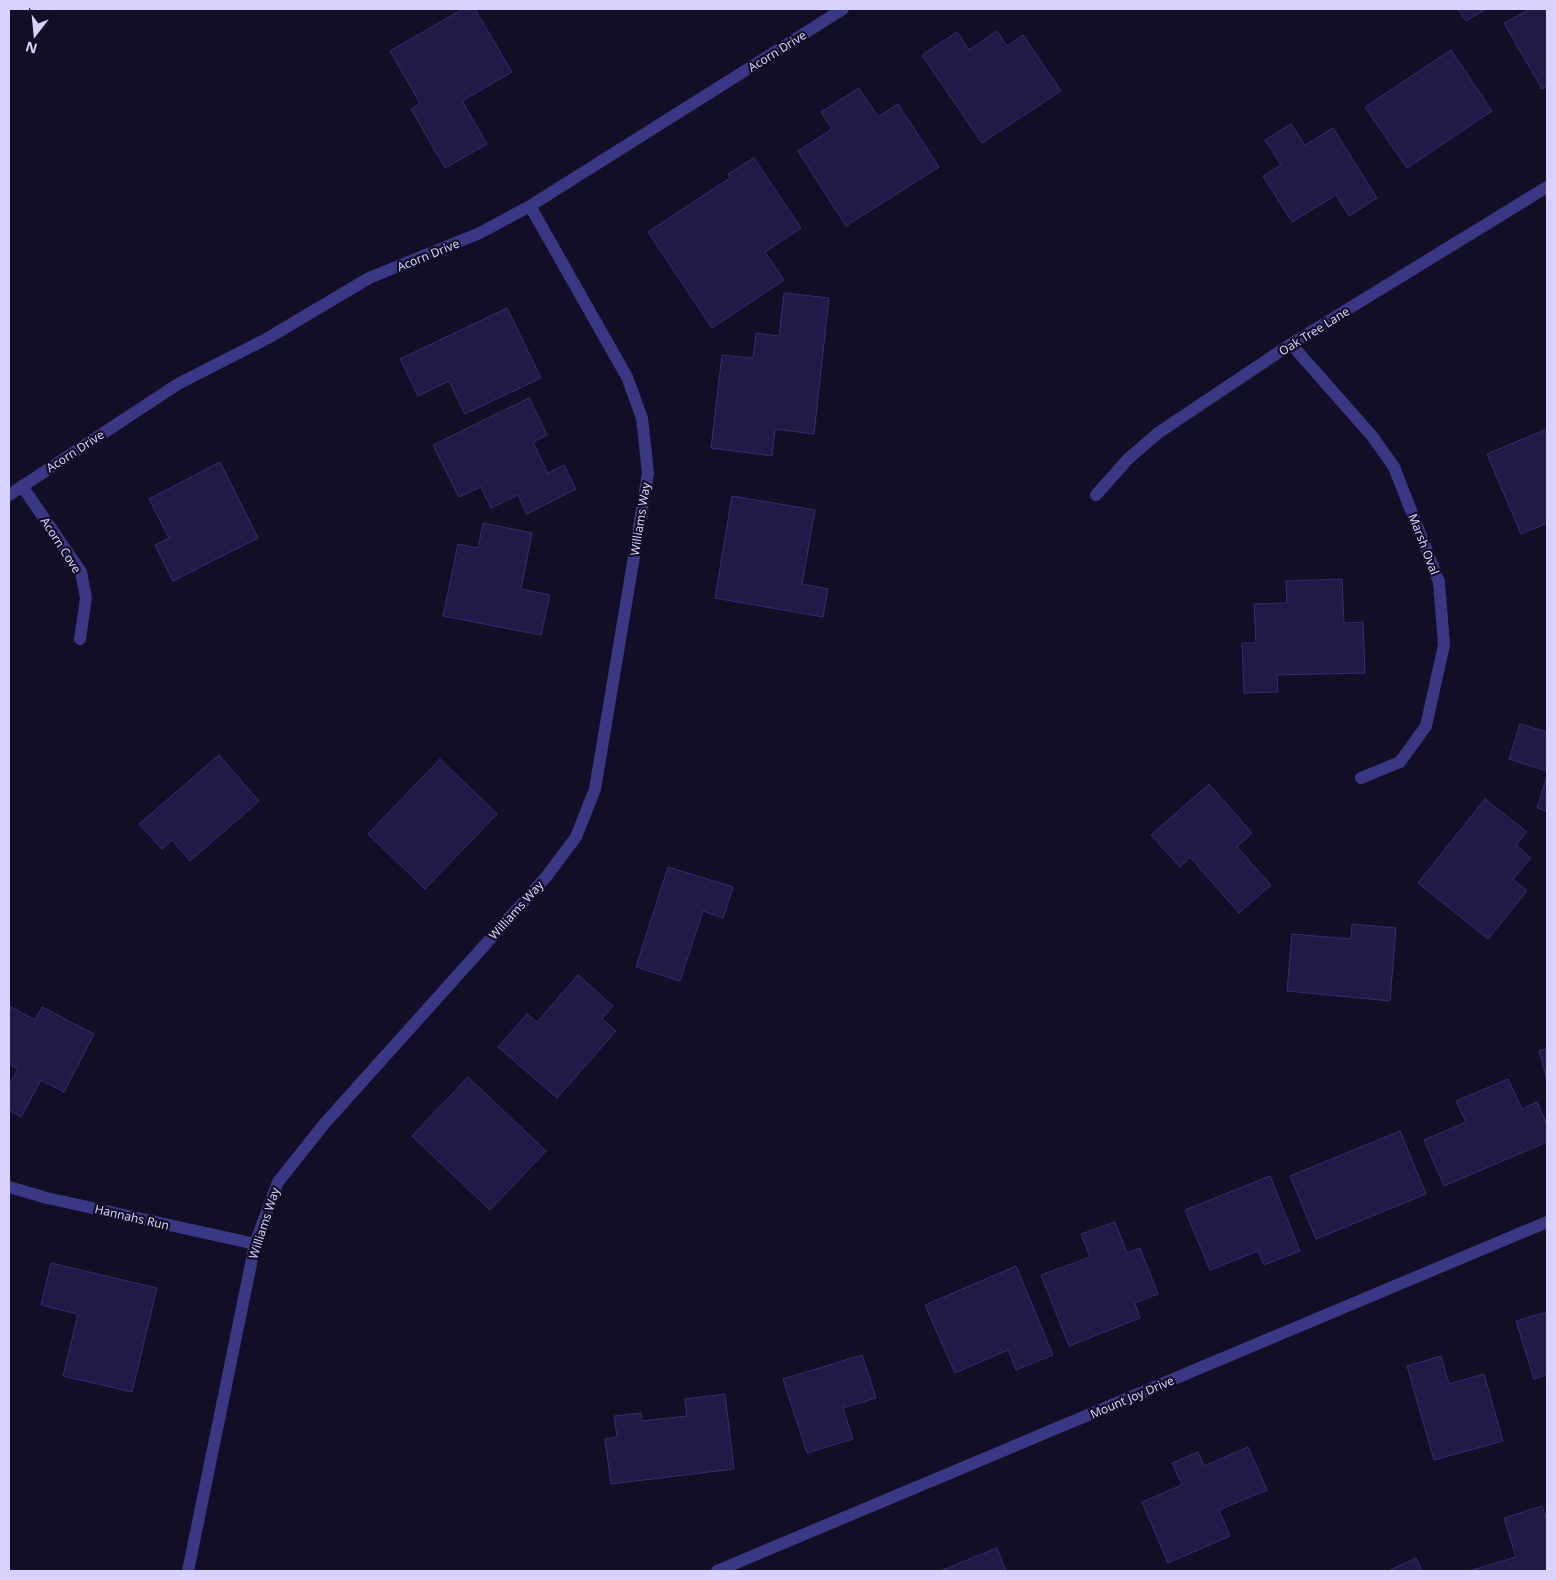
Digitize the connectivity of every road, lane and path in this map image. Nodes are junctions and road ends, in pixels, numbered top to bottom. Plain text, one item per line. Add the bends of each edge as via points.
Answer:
1 (843, 9) edge
2 (1547, 187) edge
3 (530, 206) junction
4 (1291, 344) junction
5 (22, 486) junction
6 (9, 495) edge
7 (1096, 495) dead end
8 (80, 639) dead end
9 (1361, 778) dead end
10 (9, 1187) edge
11 (1547, 1222) edge
12 (255, 1244) junction
13 (188, 1571) edge
14 (717, 1571) edge

1 - 3 street, Acorn Drive
2 - 4 street, Oak Tree Lane
3 - 5 street, Acorn Drive via 480,233 369,278 268,338 178,384
3 - 12 street, Williams Way via 627,377 642,418 648,473 595,789 576,837 546,877 325,1123 278,1182
4 - 7 street, Oak Tree Lane via 1158,433 1128,458
4 - 9 street, Marsh Oval via 1372,436 1394,467 1439,582 1444,645 1426,726 1400,762
5 - 6 street, Acorn Drive
5 - 8 street, Acorn Cove via 81,572 86,598
10 - 12 street, Hannahs Run
11 - 14 street, Mount Joy Drive
12 - 13 street, Williams Way

